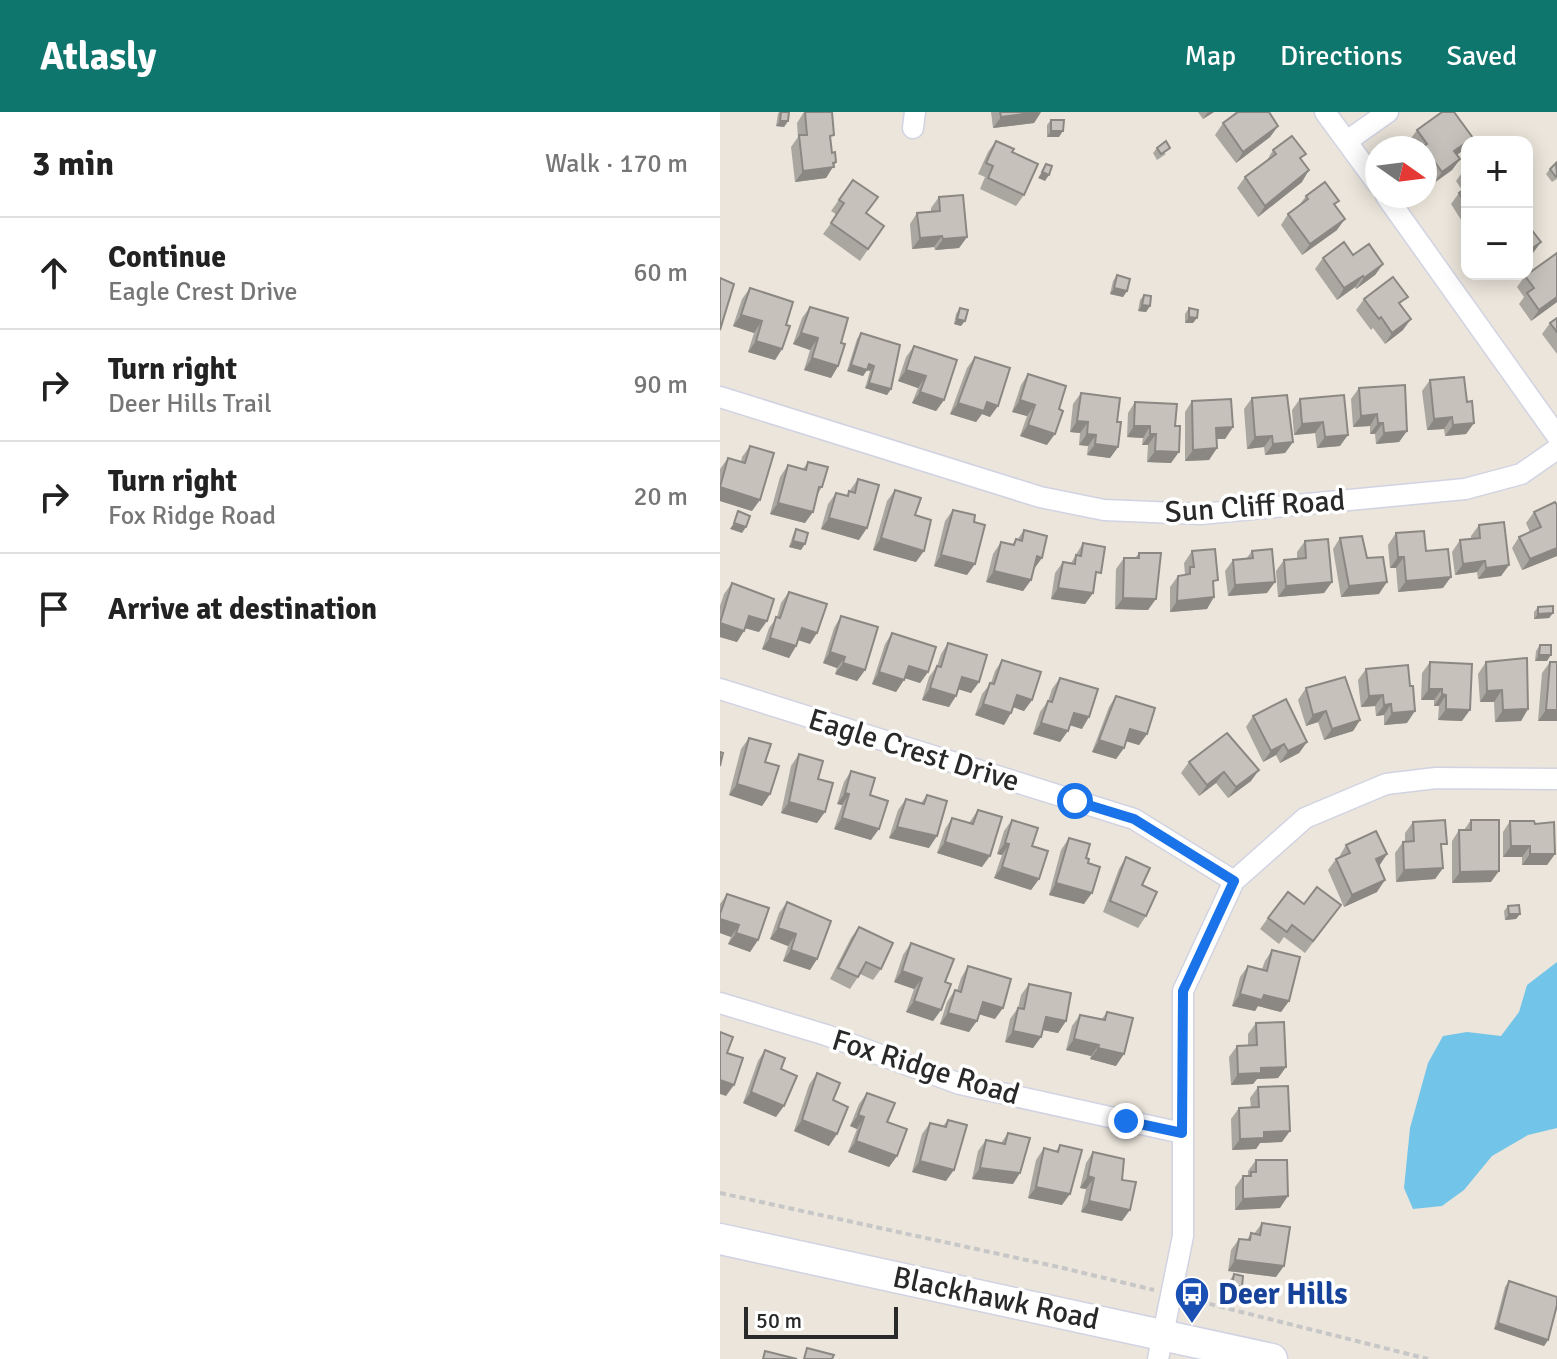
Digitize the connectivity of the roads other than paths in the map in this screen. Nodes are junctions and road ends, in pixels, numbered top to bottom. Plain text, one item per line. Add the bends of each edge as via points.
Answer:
1 (1325, 112) edge
2 (1388, 112) edge
3 (1347, 141) junction
4 (1365, 166) edge
5 (1395, 208) edge
6 (720, 397) edge
7 (1557, 436) edge
8 (1557, 449) edge
9 (720, 689) edge
10 (1557, 779) edge
11 (1234, 881) junction
12 (720, 1003) edge
13 (1182, 1133) junction
14 (720, 1239) edge
15 (1160, 1347) edge
16 (1272, 1359) edge

1 - 3 street
2 - 3 street
3 - 4 street
5 - 7 street
6 - 8 street, Sun Cliff Road via 1040,497 1104,510 1201,514 1465,489 1521,474
9 - 11 street, Eagle Crest Drive via 1134,819
10 - 11 street via 1436,778 1386,784 1305,818
11 - 13 street via 1183,991
12 - 13 street, Fox Ridge Road via 960,1084
13 - 15 street via 1183,1236
14 - 15 street, Blackhawk Road
15 - 16 street, Blackhawk Road

